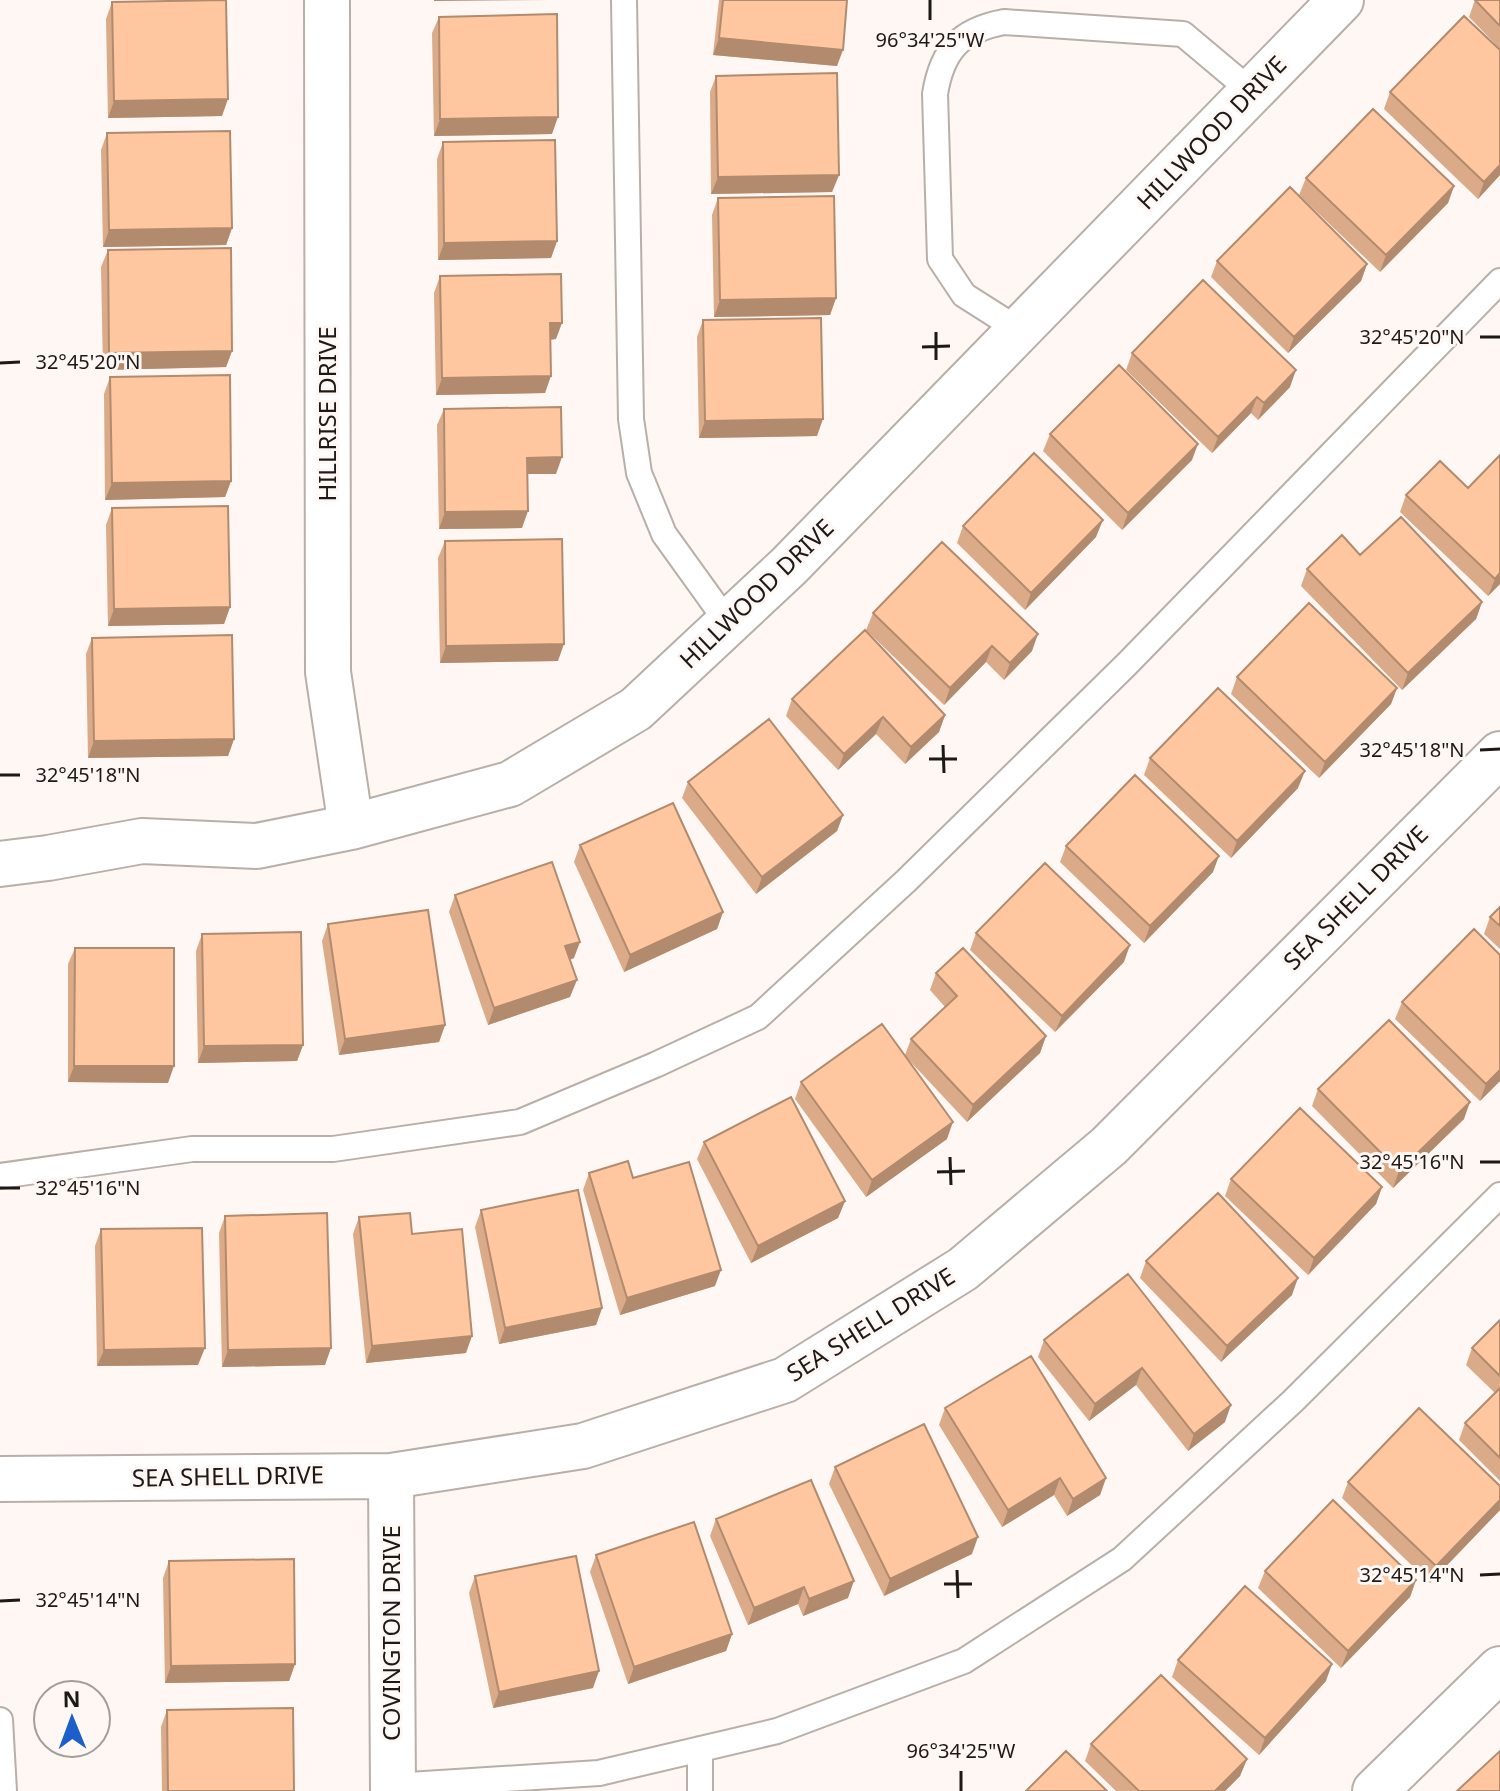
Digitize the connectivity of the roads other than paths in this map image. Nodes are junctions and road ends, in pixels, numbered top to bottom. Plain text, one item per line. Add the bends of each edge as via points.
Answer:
1 (327, 0) edge
2 (624, 0) edge
3 (1341, 0) edge
4 (1252, 92) junction
5 (1500, 281) edge
6 (1019, 330) junction
7 (728, 623) junction
8 (1500, 754) edge
9 (351, 827) junction
10 (0, 864) edge
11 (0, 1176) edge
12 (1500, 1195) edge
13 (391, 1476) junction
14 (0, 1479) edge
15 (1500, 1669) edge
16 (0, 1720) edge
17 (700, 1749) junction
18 (393, 1788) edge
19 (4, 1791) edge
20 (700, 1791) edge
21 (1375, 1791) edge

1 - 9 street, HILLRISE DRIVE via 328,672
2 - 7 lane via 631,419 639,473 664,534
3 - 4 street, HILLWOOD DRIVE
4 - 6 street, HILLWOOD DRIVE
4 - 6 lane via 1183,34 1004,22 963,37 938,73 935,94 940,259 964,295
5 - 11 lane via 1127,664 906,881 758,1017 520,1122 333,1149 192,1149
6 - 7 street, HILLWOOD DRIVE
7 - 9 street, HILLWOOD DRIVE via 636,709 510,784
8 - 13 street, SEA SHELL DRIVE via 1109,1146 963,1269 785,1380 583,1446
9 - 10 street, HILLWOOD DRIVE via 257,846 142,841
12 - 17 lane via 1293,1401 1122,1559 964,1661 777,1731
13 - 14 street, SEA SHELL DRIVE
13 - 18 street, COVINGTON DRIVE
15 - 21 street
16 - 19 lane
17 - 18 lane via 599,1773
17 - 20 lane

